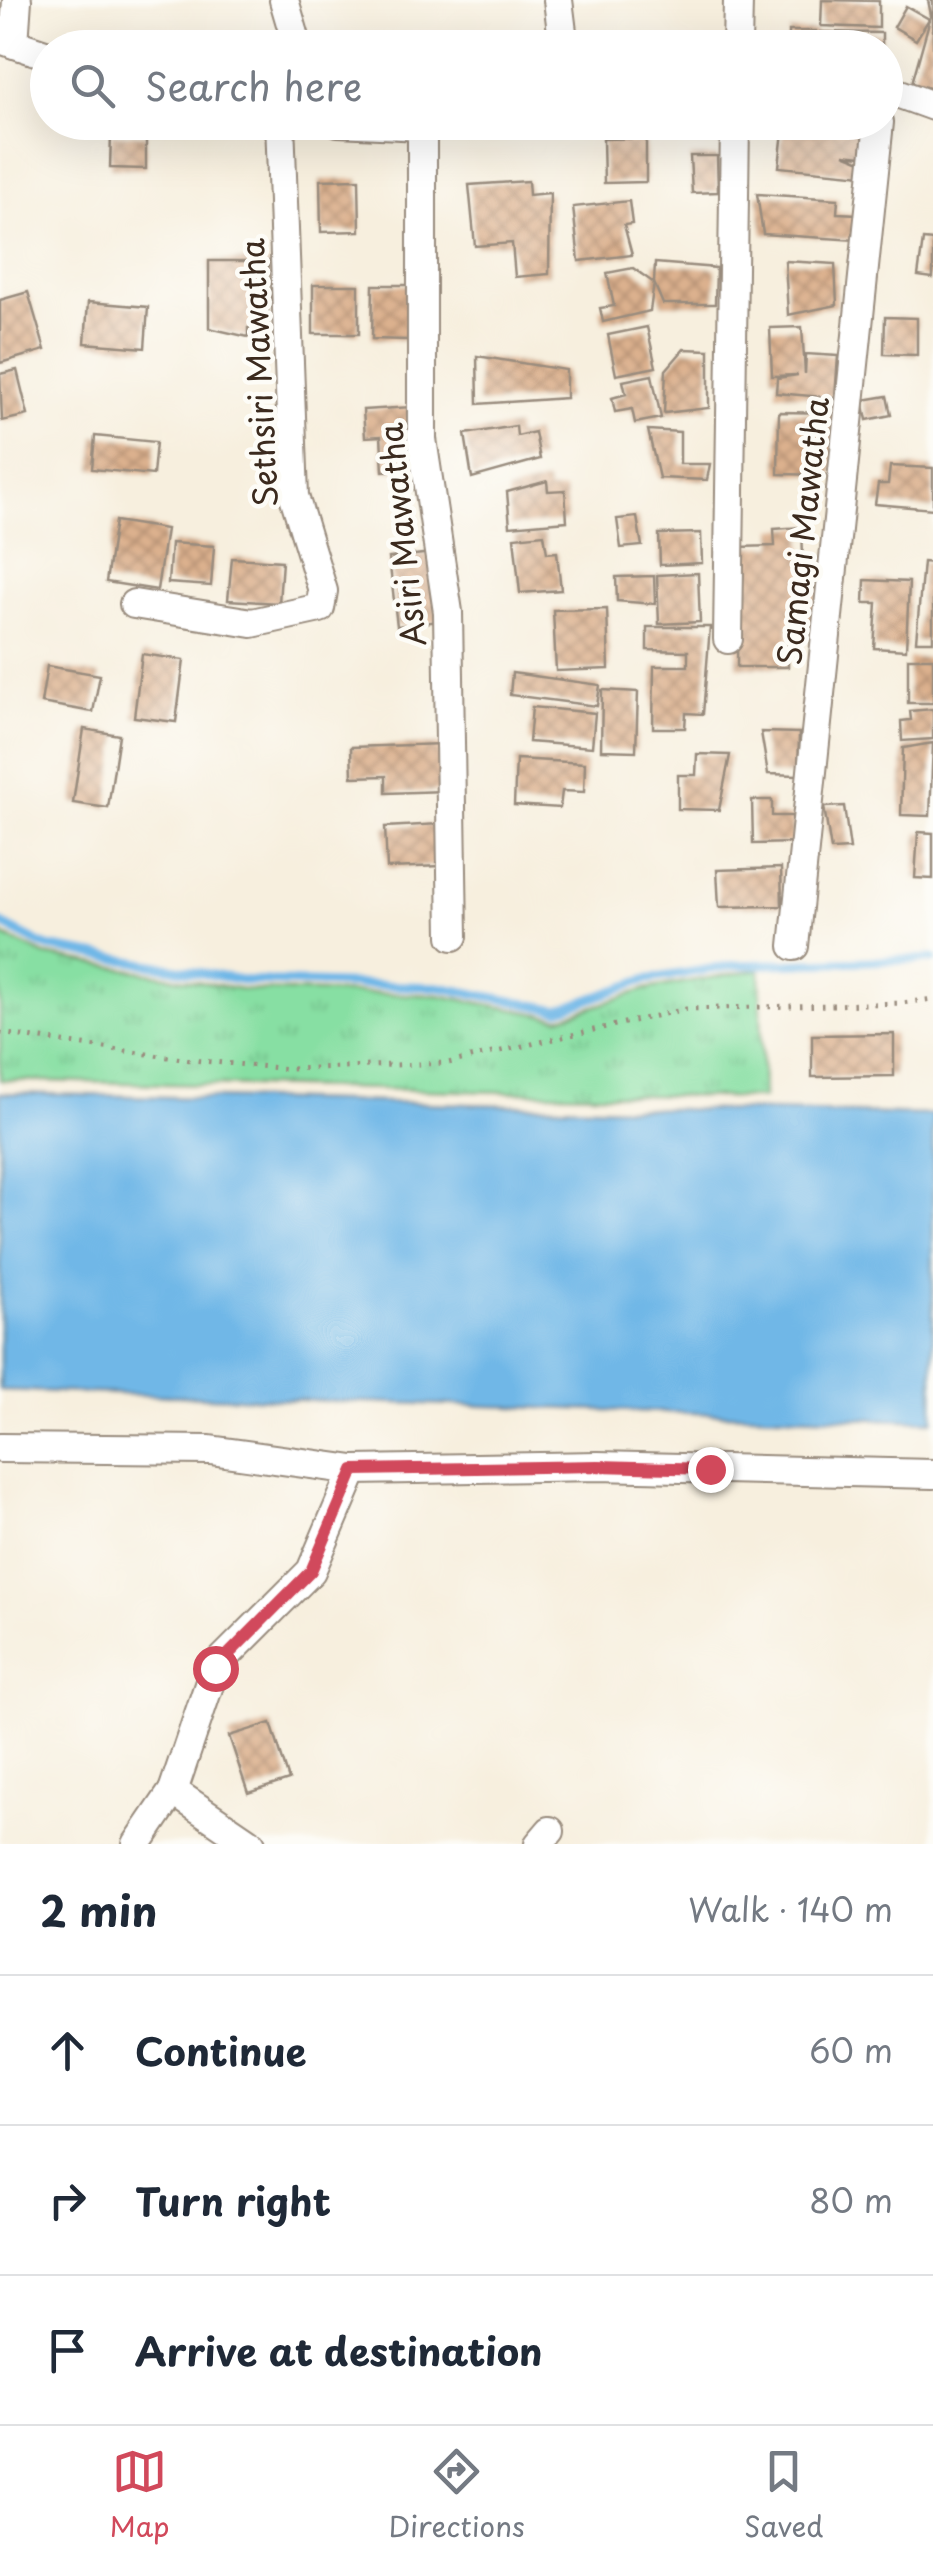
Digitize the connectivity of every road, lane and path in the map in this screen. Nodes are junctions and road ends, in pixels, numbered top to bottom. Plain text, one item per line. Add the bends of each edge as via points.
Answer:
1 (17, 0) edge
2 (284, 0) edge
3 (558, 0) edge
4 (738, 0) edge
5 (293, 30) edge
6 (562, 30) edge
7 (737, 30) edge
8 (7, 41) edge
9 (903, 95) edge
10 (933, 106) edge
11 (281, 140) edge
12 (422, 140) edge
13 (736, 140) edge
14 (877, 140) edge
15 (134, 604) dead end
16 (728, 639) dead end
17 (452, 936) dead end
18 (794, 946) dead end
19 (933, 998) edge
20 (0, 1033) edge
21 (0, 1448) edge
22 (354, 1470) junction
23 (933, 1474) edge
24 (173, 1791) junction
25 (137, 1844) edge
26 (251, 1844) edge

1 - 8 street
2 - 5 street
3 - 6 street
4 - 7 street
9 - 10 street
11 - 15 street, Sethsiri Mawatha via 294,496 323,591 320,608 252,623
12 - 17 street, Asiri Mawatha via 422,438 448,612
13 - 16 street
14 - 18 street, Samagi Mawatha
19 - 20 path via 686,1009 448,1063 288,1069
21 - 22 street via 210,1450
22 - 23 street via 598,1466
22 - 24 street via 311,1571 215,1668
24 - 25 street
24 - 26 street

